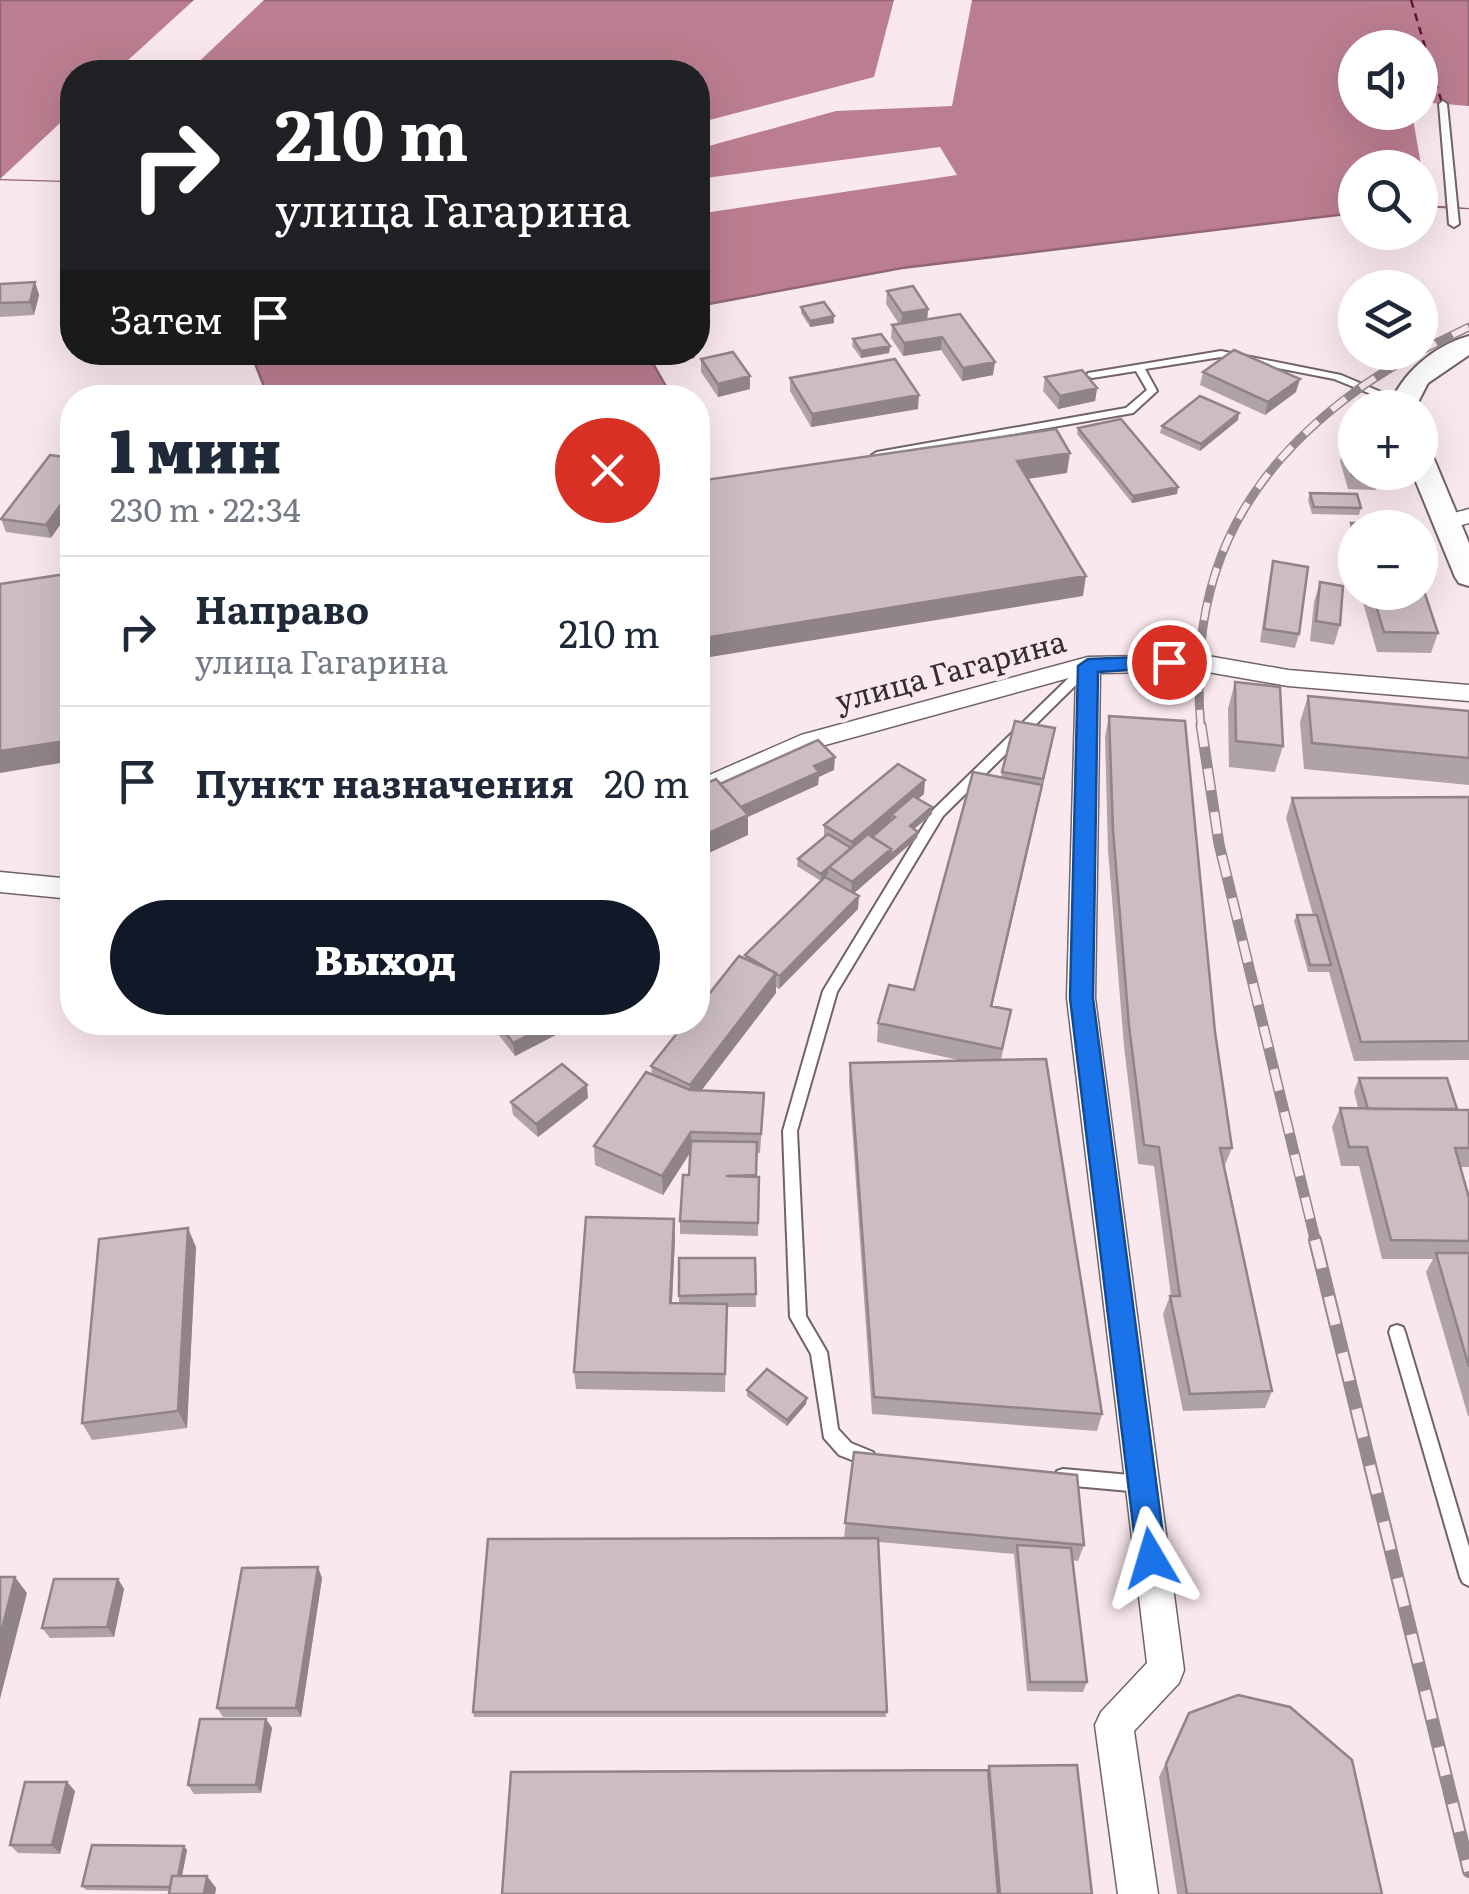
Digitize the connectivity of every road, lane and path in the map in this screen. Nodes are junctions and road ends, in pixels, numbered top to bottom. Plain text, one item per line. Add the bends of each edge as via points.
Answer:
1 (1442, 104) dead end
2 (1454, 224) dead end
3 (1469, 344) edge
4 (1139, 367) junction
5 (1092, 375) edge
6 (1368, 390) edge
7 (1411, 390) edge
8 (862, 458) edge
9 (1438, 487) edge
10 (1458, 519) edge
11 (1469, 578) edge
12 (1088, 666) junction
13 (1469, 693) edge
14 (710, 785) edge
15 (0, 882) edge
16 (60, 888) edge
17 (1397, 1332) dead end
18 (890, 1462) edge
19 (1045, 1475) edge
20 (1142, 1484) junction
21 (1469, 1577) edge
22 (1138, 1894) edge

1 - 2 lane
3 - 7 street via 1419,376
4 - 5 lane
4 - 6 lane via 1221,354 1336,376
4 - 8 lane via 1152,391 1129,411
9 - 10 street
10 - 11 street
12 - 13 street, улица Гагарина via 1202,663 1288,678
12 - 14 street, улица Гагарина via 810,740
12 - 18 lane via 938,813 830,991 790,1131 798,1317 819,1352 830,1432 845,1448
12 - 20 street via 1081,998
15 - 16 street
17 - 21 lane
19 - 20 lane
20 - 22 street via 1166,1670 1114,1725

